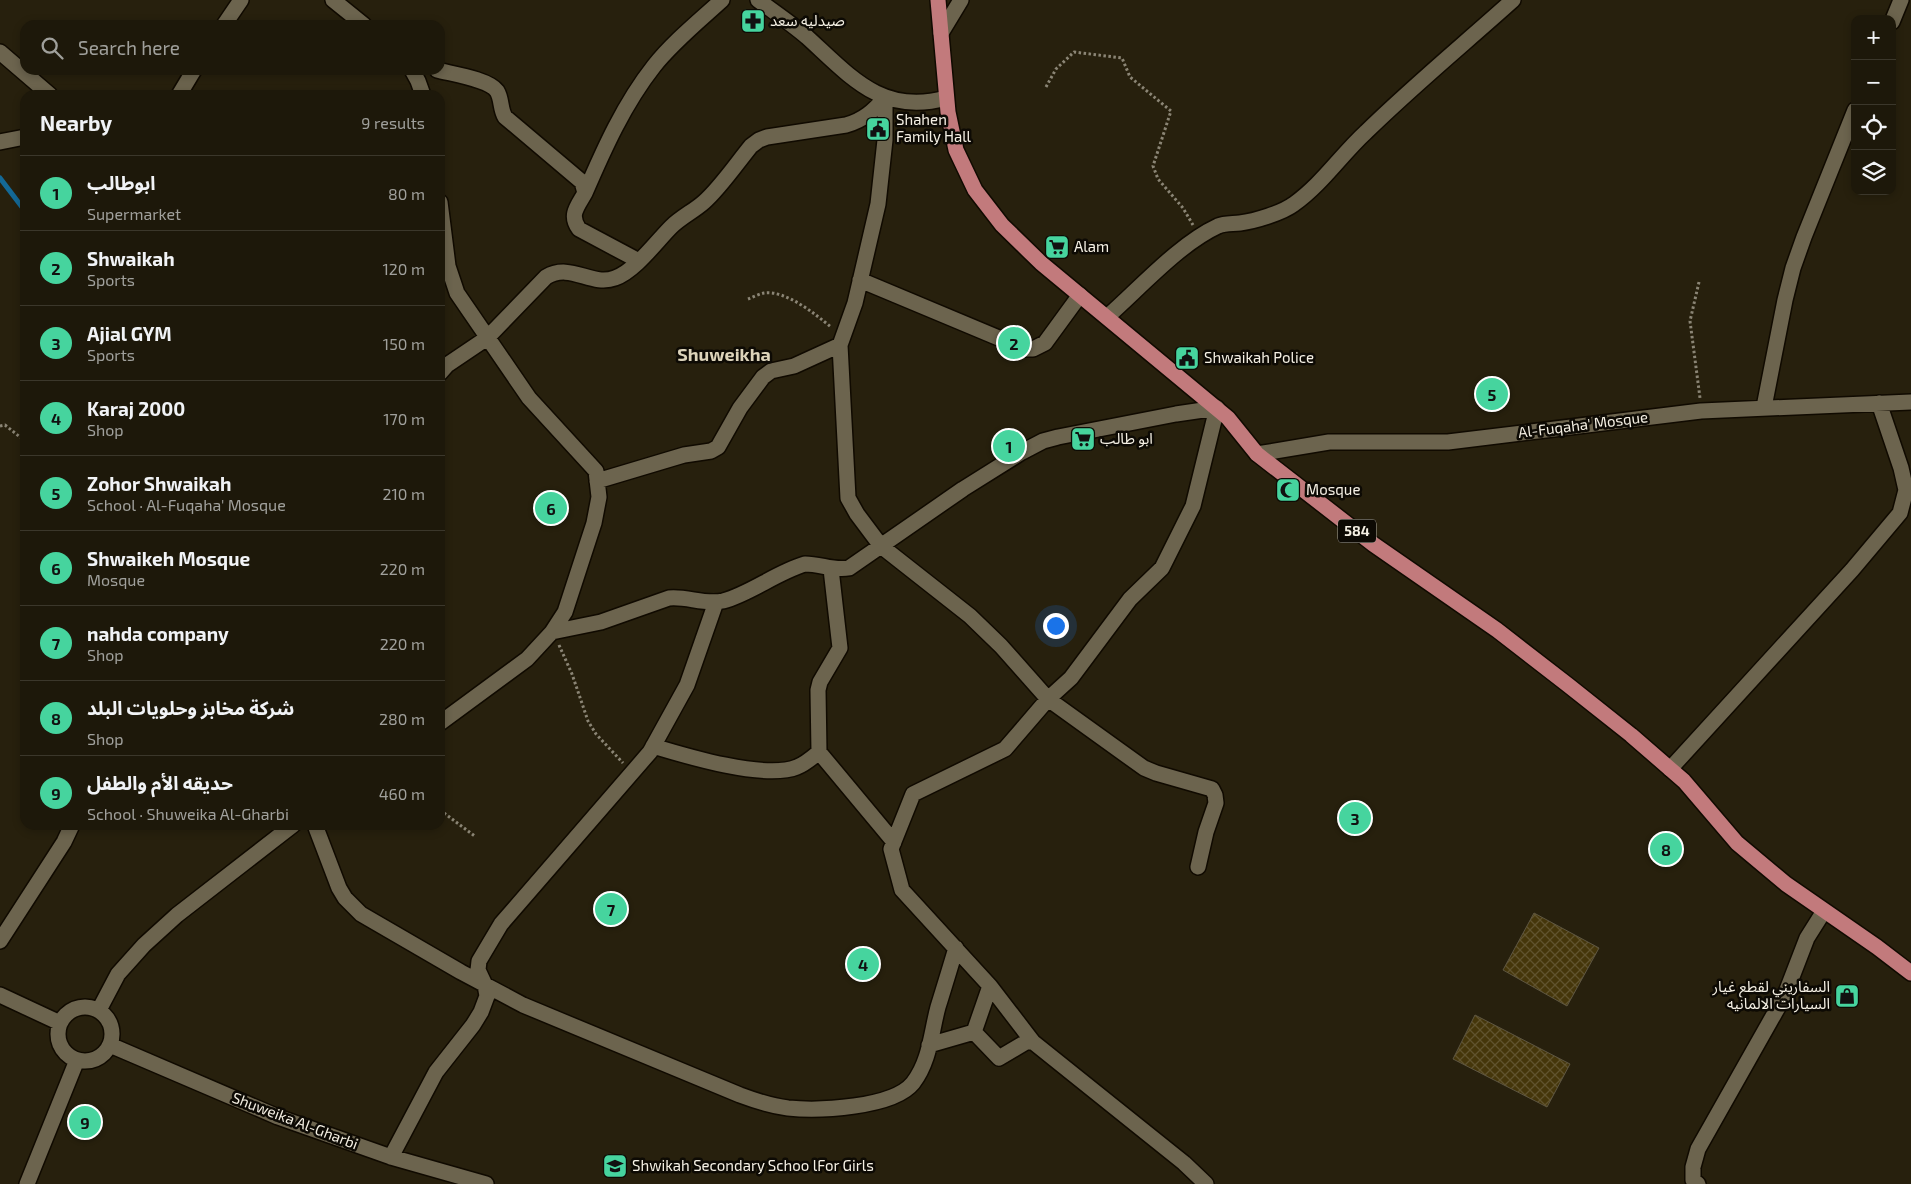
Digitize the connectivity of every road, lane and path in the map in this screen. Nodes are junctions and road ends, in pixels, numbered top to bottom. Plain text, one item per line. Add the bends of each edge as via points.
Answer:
1 (241, 0) edge
2 (334, 0) edge
3 (722, 0) edge
4 (758, 0) edge
5 (938, 0) edge
6 (961, 0) edge
7 (1513, 0) edge
8 (1901, 0) edge
9 (1895, 15) edge
10 (227, 20) edge
11 (358, 20) edge
12 (940, 33) junction
13 (0, 52) edge
14 (20, 69) edge
15 (445, 72) edge
16 (27, 75) edge
17 (191, 75) edge
18 (415, 75) edge
19 (1046, 87) dead end
20 (44, 90) edge
21 (182, 90) edge
22 (421, 90) edge
23 (885, 98) junction
24 (946, 98) junction
25 (1851, 120) edge
26 (20, 138) edge
27 (0, 142) edge
28 (585, 193) junction
29 (1199, 236) junction
30 (445, 242) edge
31 (639, 261) junction
32 (860, 280) junction
33 (1699, 282) dead end
34 (1080, 295) junction
35 (748, 299) dead end
36 (1107, 317) junction
37 (487, 338) junction
38 (841, 341) junction
39 (445, 367) edge
40 (1911, 402) edge
41 (1879, 403) junction
42 (1764, 407) junction
43 (1217, 408) junction
44 (1701, 411) junction
45 (0, 426) edge
46 (20, 437) edge
47 (1257, 454) junction
48 (597, 481) junction
49 (881, 546) junction
50 (831, 569) junction
51 (716, 602) junction
52 (552, 632) junction
53 (1048, 699) junction
54 (445, 719) edge
55 (653, 746) junction
56 (820, 752) junction
57 (1670, 769) junction
58 (632, 772) junction
59 (445, 814) edge
60 (70, 830) edge
61 (287, 830) edge
62 (317, 830) edge
63 (476, 837) dead end
64 (894, 842) junction
65 (1198, 867) dead end
66 (1824, 911) junction
67 (0, 941) edge
68 (956, 948) junction
69 (1911, 973) edge
70 (485, 985) junction
71 (990, 986) junction
72 (0, 995) edge
73 (99, 1010) junction
74 (60, 1023) junction
75 (974, 1032) junction
76 (1033, 1042) junction
77 (110, 1045) junction
78 (930, 1045) junction
79 (77, 1060) junction
80 (391, 1156) junction
81 (27, 1184) edge
82 (486, 1184) edge
83 (1206, 1184) edge
84 (1698, 1184) edge

1 - 10 street
2 - 11 street
3 - 28 street via 670,48 641,83 615,128
4 - 23 street via 860,84
5 - 12 main road, 584
6 - 12 street
7 - 29 street via 1378,121 1292,206 1243,223 1220,224
8 - 9 street
12 - 24 main road, 584
13 - 14 street
15 - 28 street via 496,89 505,117 582,182
16 - 20 street
17 - 21 street
18 - 22 street
19 - 29 path via 1056,69 1074,52 1122,58 1130,77 1171,111 1153,166 1158,179 1182,208
23 - 24 street via 910,103
23 - 31 street via 858,121 759,140 705,201 673,225
23 - 32 street via 882,172 872,236
24 - 34 main road, 584 via 956,150 978,196 1041,263
25 - 42 street via 1793,268
26 - 27 street
28 - 31 street via 574,212 574,222 579,229
29 - 36 street
30 - 37 street via 448,266 457,293
31 - 37 street via 621,276 602,281 565,271 554,272
32 - 34 street via 1025,349 1044,343
32 - 38 street
33 - 44 path via 1690,321
34 - 36 main road, 584
35 - 38 path via 764,293 785,296 814,314
36 - 43 main road, 584
37 - 39 street
37 - 48 street via 529,398 596,471
38 - 48 street via 794,366 771,372 757,382 718,447 712,451 684,455
38 - 49 street via 848,498
40 - 41 street, Al-Fuqaha' Mosque
41 - 42 street, Al-Fuqaha' Mosque
41 - 57 street via 1906,490 1900,513
42 - 44 street, Al-Fuqaha' Mosque
43 - 47 main road, 584
43 - 49 street via 1044,441 963,489
43 - 53 street via 1193,506 1162,568 1130,598 1071,678
44 - 47 street, Al-Fuqaha' Mosque via 1448,442 1329,442
45 - 46 path via 5,425
47 - 57 main road, 584 via 1374,544 1513,642
48 - 52 street via 599,497 594,523 565,612
49 - 50 street via 849,568
49 - 53 street via 970,616
50 - 51 street via 805,564
50 - 56 street via 840,648 818,690
51 - 52 street via 669,598 601,622
51 - 55 street via 687,685
52 - 54 street via 527,659
52 - 58 path via 572,674 588,721
53 - 64 street via 1004,749 913,794
53 - 65 street via 1144,768 1212,789 1216,803
55 - 56 street via 692,758 772,771 798,767
55 - 58 street
56 - 64 street
57 - 66 main road, 584 via 1737,843
58 - 70 street via 501,924 479,961 478,970
59 - 63 path
60 - 67 street
61 - 73 street via 177,915 144,945 118,974
62 - 70 street via 339,888 353,907
64 - 68 street via 891,849 902,890
66 - 69 main road, 584
66 - 84 street via 1807,938 1785,995 1698,1149 1693,1167 1693,1180
68 - 71 street
68 - 78 street
70 - 78 street via 523,1005 740,1095 787,1108 815,1109 886,1099 912,1084
70 - 80 street via 487,996 481,1012 436,1072
71 - 75 street
71 - 76 street
72 - 74 street
73 - 74 street via 90,1007 73,1009
73 - 77 street via 106,1016 112,1030
74 - 79 street via 59,1042 68,1055
75 - 76 street via 999,1058 1026,1042
75 - 78 street
76 - 83 street
77 - 79 street via 94,1059
77 - 80 street, Shuweika Al-Gharbi via 278,1116
79 - 81 street
80 - 82 street, Shuweika Al-Gharbi

